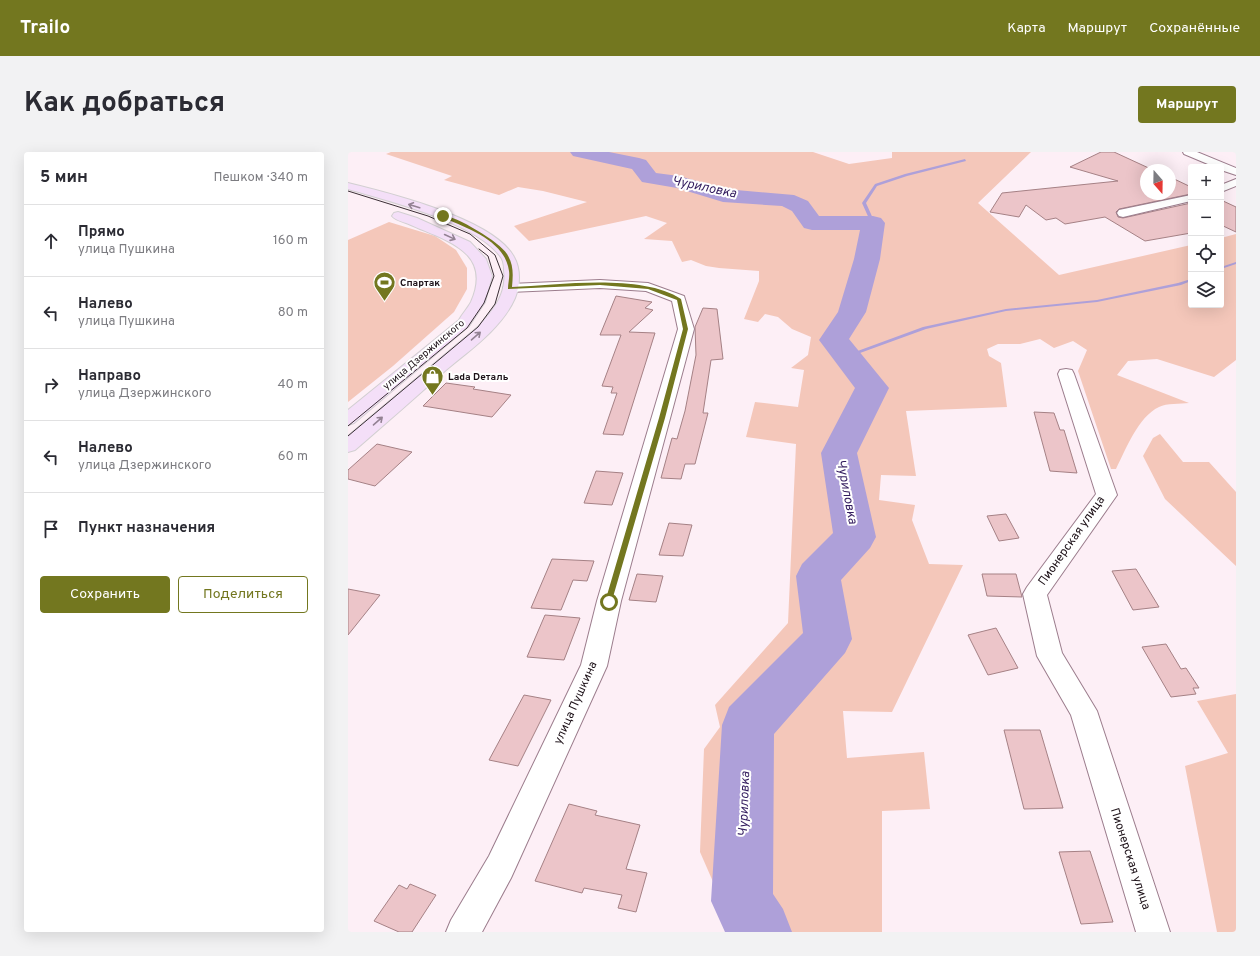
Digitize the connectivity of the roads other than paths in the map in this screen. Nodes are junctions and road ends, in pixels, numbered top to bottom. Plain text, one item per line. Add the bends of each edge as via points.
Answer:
1 (1188, 152) edge
2 (1236, 172) edge
3 (1236, 182) edge
4 (348, 186) edge
5 (1224, 188) edge
6 (348, 198) edge
7 (1188, 199) edge
8 (1123, 213) dead end
9 (510, 288) junction
10 (1066, 374) dead end
11 (348, 419) edge
12 (348, 446) edge
13 (462, 932) edge
14 (1153, 932) edge

1 - 2 street
3 - 5 street
9 -> 4 main road, улица Дзержинского via 512,271 505,254 483,234 443,216
6 -> 11 main road, улица Дзержинского via 413,221 465,245 479,259 485,276 478,302 464,323
7 - 8 street
12 -> 9 main road, улица Дзержинского via 484,329 509,295
9 - 13 street, улица Пушкина via 600,284 648,287 679,299 686,329 609,602 594,666 500,867
10 - 14 street, Пионерская улица via 1107,495 1035,594 1050,656 1083,711

